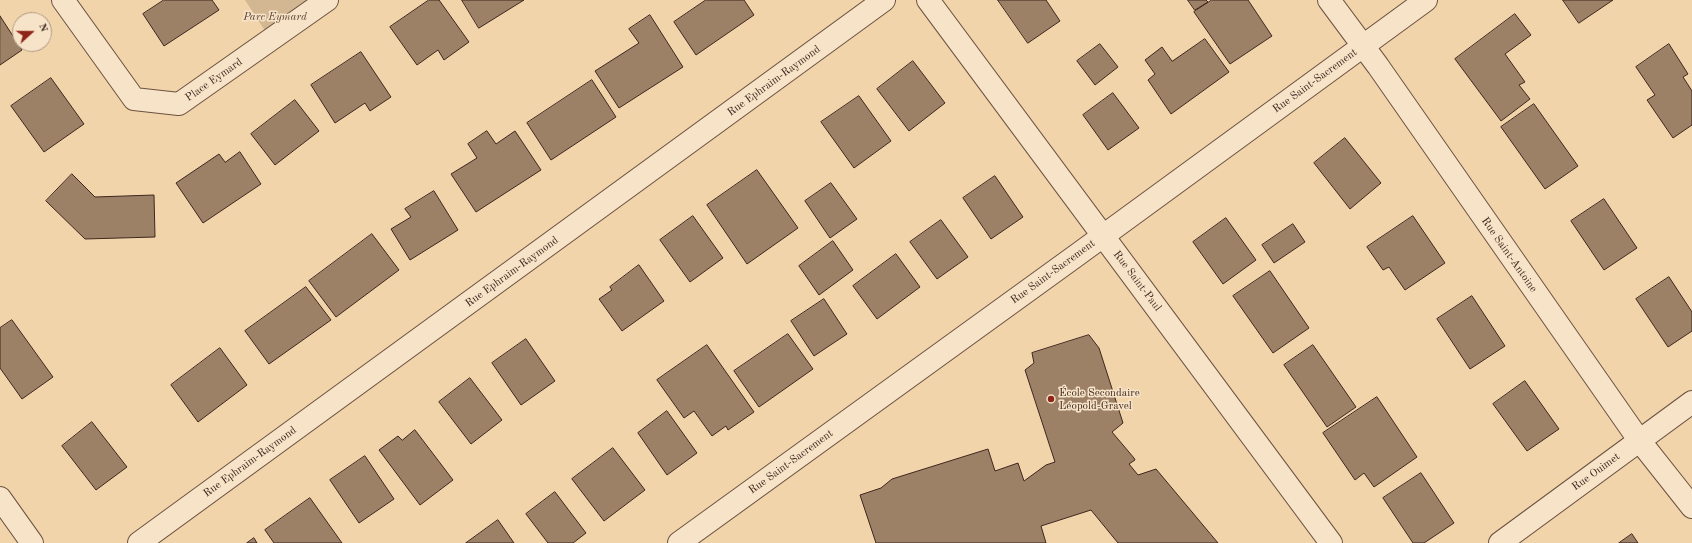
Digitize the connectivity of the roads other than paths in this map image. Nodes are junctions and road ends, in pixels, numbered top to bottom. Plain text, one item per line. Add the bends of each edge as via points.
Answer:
1 (63, 0) edge
2 (327, 0) edge
3 (884, 0) edge
4 (928, 0) edge
5 (1329, 0) edge
6 (1426, 0) edge
7 (1363, 46) junction
8 (1103, 236) junction
9 (1692, 402) edge
10 (1640, 440) junction
11 (0, 498) edge
12 (1692, 508) edge
13 (32, 543) edge
14 (139, 543) edge
15 (679, 543) edge
16 (1331, 543) edge
17 (1500, 543) edge

1 - 2 street, Place Eymard via 134,99 179,104
3 - 14 street, Rue Ephraim-Raymond
4 - 8 street, Rue Saint-Paul
5 - 7 street, Rue Saint-Antoine
6 - 7 street, Rue Saint-Sacrement
7 - 8 street, Rue Saint-Sacrement
7 - 10 street, Rue Saint-Antoine
8 - 15 street, Rue Saint-Sacrement
8 - 16 street, Rue Saint-Paul
9 - 10 street, Rue Ouimet
10 - 12 street, Rue Saint-Antoine
10 - 17 street, Rue Ouimet
11 - 13 street

